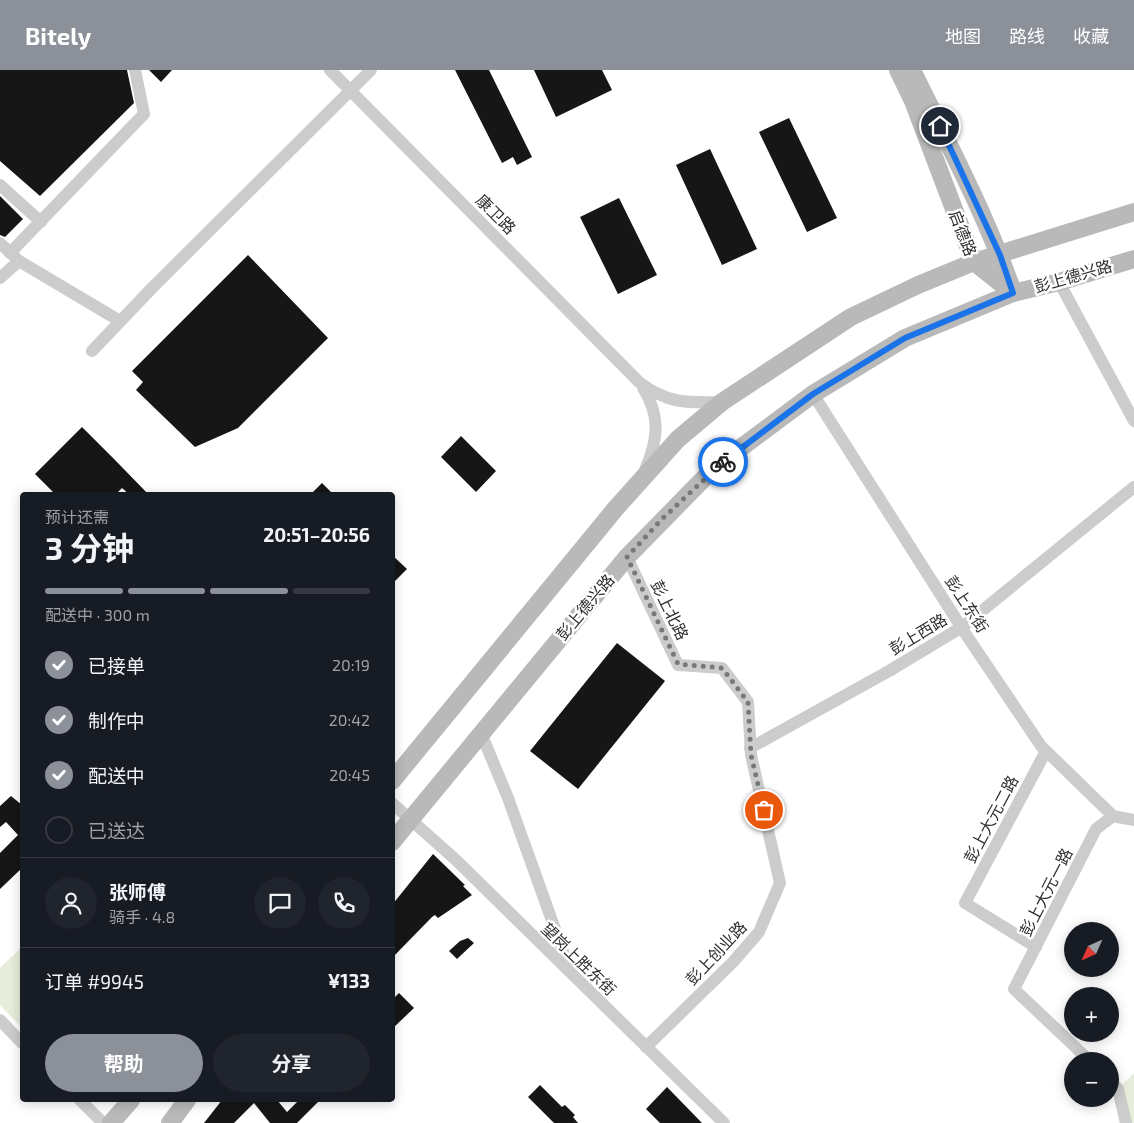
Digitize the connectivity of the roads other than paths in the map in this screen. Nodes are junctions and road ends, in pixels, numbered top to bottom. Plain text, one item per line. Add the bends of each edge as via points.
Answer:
1 (135, 70) edge
2 (330, 70) edge
3 (371, 70) edge
4 (898, 70) edge
5 (912, 70) edge
6 (350, 91) junction
7 (0, 185) edge
8 (1134, 212) edge
9 (42, 222) junction
10 (0, 243) edge
11 (1000, 255) junction
12 (15, 257) junction
13 (1134, 259) edge
14 (974, 262) junction
15 (0, 278) edge
16 (1058, 282) junction
17 (1013, 293) junction
18 (120, 321) junction
19 (92, 351) dead end
20 (639, 382) junction
21 (813, 394) junction
22 (722, 402) junction
23 (1134, 421) edge
24 (640, 482) junction
25 (1134, 487) edge
26 (627, 557) junction
27 (962, 627) junction
28 (481, 734) junction
29 (750, 748) junction
30 (1046, 751) junction
31 (395, 777) edge
32 (395, 806) edge
33 (1113, 816) junction
34 (411, 819) junction
35 (1132, 821) edge
36 (395, 838) edge
37 (1036, 947) junction
38 (570, 973) junction
39 (0, 1020) edge
40 (20, 1041) edge
41 (646, 1047) junction
42 (1080, 1052) edge
43 (1119, 1092) edge
44 (82, 1102) edge
45 (129, 1102) edge
46 (186, 1102) edge
47 (102, 1123) edge
48 (111, 1123) edge
49 (170, 1123) edge
50 (724, 1123) edge
51 (1126, 1123) edge

1 - 9 street via 144,114
2 - 6 street, 康卫路
3 - 6 street
4 - 14 street, 启德路 via 913,101
5 - 11 street, 启德路
6 - 18 street
6 - 20 street, 康卫路
7 - 9 street
8 - 11 street
9 - 12 street
10 - 12 street
11 - 14 street
11 - 17 street, 启德路
12 - 15 street
12 - 18 street
13 - 16 street, 彭上德兴路
14 - 17 street, 启德路
14 - 22 street via 852,318
16 - 17 street, 彭上德兴路
16 - 23 street
17 - 21 street, 彭上德兴路 via 905,338
18 - 19 street
20 - 22 street via 667,399
20 - 24 street via 650,399 657,421 655,445
21 - 26 street, 彭上德兴路 via 715,467
21 - 27 street, 彭上东街
22 - 24 street via 678,439
24 - 31 street
25 - 27 street, 彭上西路
26 - 28 street, 彭上德兴路
26 - 29 street, 彭上北路 via 678,664 722,668 748,702
27 - 29 street, 彭上西路
27 - 30 street, 彭上东街
28 - 34 street, 彭上德兴路
28 - 38 street via 508,798
29 - 41 street, 彭上创业路 via 780,883 759,932
30 - 33 street, 彭上东街
30 - 37 street, 彭上大元二路 via 965,903
32 - 34 street, 望岗上胜东街
33 - 35 street
33 - 37 street, 彭上大元一路 via 1096,829
34 - 36 street, 彭上德兴路
34 - 38 street, 望岗上胜东街
37 - 42 street, 彭上大元一路 via 1014,989
38 - 41 street, 望岗上胜东街
39 - 40 street
41 - 50 street, 望岗上胜东街
43 - 51 street
44 - 47 street
45 - 48 street
46 - 49 street

